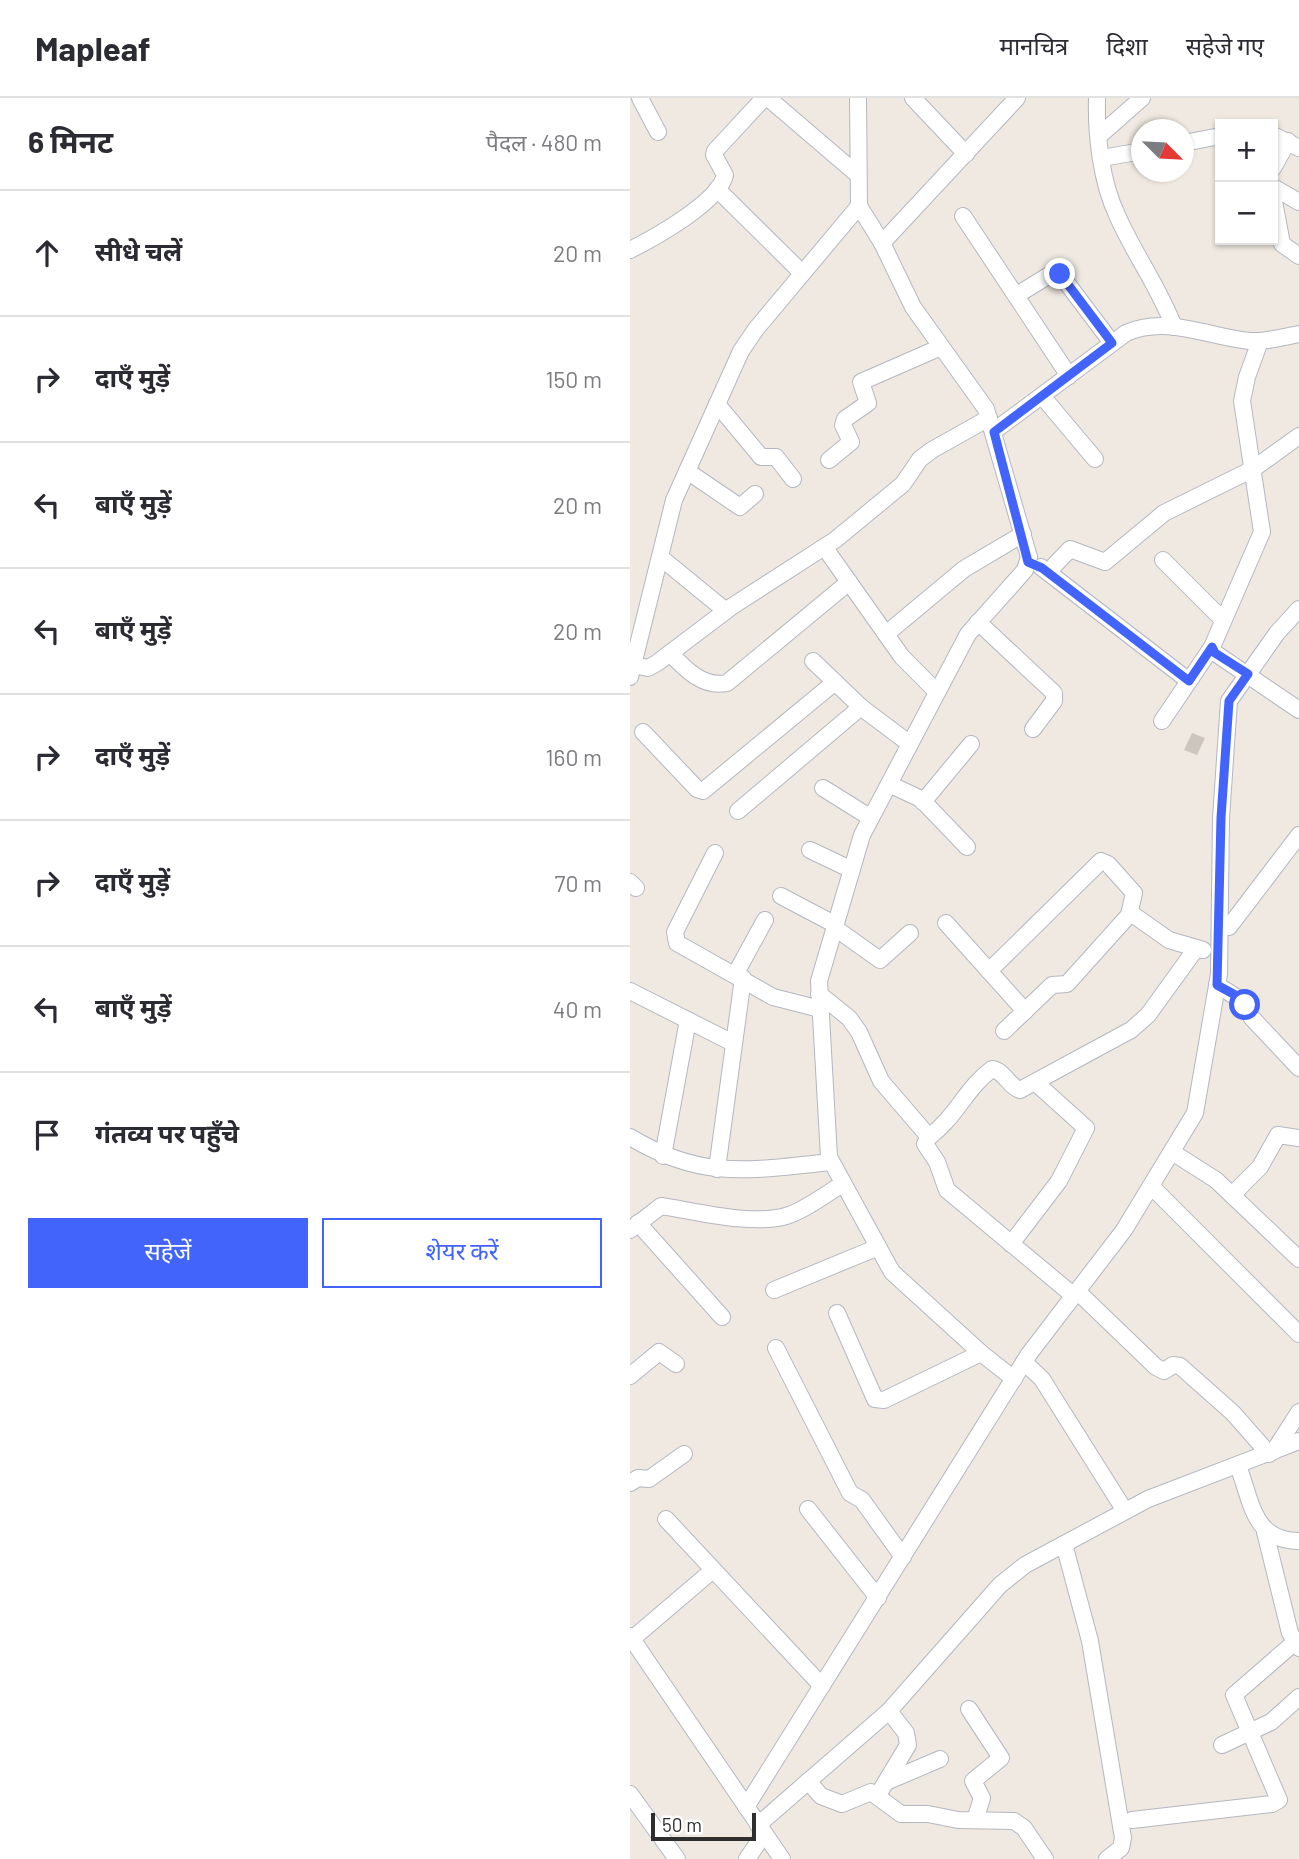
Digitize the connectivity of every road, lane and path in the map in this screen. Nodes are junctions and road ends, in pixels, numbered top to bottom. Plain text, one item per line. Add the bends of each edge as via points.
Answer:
1 (640, 98) edge
2 (766, 98) edge
3 (858, 98) edge
4 (913, 98) edge
5 (1017, 98) edge
6 (1097, 98) edge
7 (1142, 98) edge
8 (658, 132) dead end
9 (1099, 136) junction
10 (1215, 137) edge
11 (1194, 141) edge
12 (1286, 141) edge
13 (1131, 153) edge
14 (966, 154) junction
15 (1102, 158) junction
16 (1278, 158) edge
17 (858, 175) junction
18 (716, 189) junction
19 (1278, 190) edge
20 (1299, 202) edge
21 (859, 206) junction
22 (963, 216) dead end
23 (1278, 223) edge
24 (882, 243) junction
25 (630, 250) edge
26 (1299, 256) edge
27 (802, 273) junction
28 (1017, 295) junction
29 (1174, 327) junction
30 (1299, 334) edge
31 (1260, 341) junction
32 (1112, 343) junction
33 (942, 347) junction
34 (1069, 376) junction
35 (1042, 396) junction
36 (717, 404) junction
37 (992, 425) junction
38 (1299, 436) edge
39 (1095, 459) dead end
40 (829, 460) dead end
41 (1253, 469) junction
42 (687, 471) junction
43 (793, 479) dead end
44 (755, 494) dead end
45 (1023, 534) junction
46 (825, 548) junction
47 (660, 557) junction
48 (1163, 561) dead end
49 (1028, 562) junction
50 (1048, 572) junction
51 (849, 582) junction
52 (1299, 609) edge
53 (726, 611) junction
54 (1222, 619) junction
55 (978, 622) junction
56 (886, 634) junction
57 (1212, 647) junction
58 (670, 653) junction
59 (813, 661) dead end
60 (632, 671) edge
61 (1248, 674) junction
62 (1189, 681) junction
63 (835, 682) junction
64 (937, 692) junction
65 (861, 707) junction
66 (1299, 710) edge
67 (1162, 721) dead end
68 (1033, 729) dead end
69 (643, 732) dead end
70 (910, 744) junction
71 (971, 744) dead end
72 (889, 784) junction
73 (822, 788) dead end
74 (923, 802) junction
75 (738, 811) dead end
76 (871, 818) junction
77 (1299, 835) edge
78 (967, 847) dead end
79 (810, 850) dead end
80 (715, 853) dead end
81 (852, 870) junction
82 (781, 896) dead end
83 (1129, 915) junction
84 (765, 920) dead end
85 (1220, 922) junction
86 (946, 923) dead end
87 (835, 926) junction
88 (910, 933) dead end
89 (1195, 950) junction
90 (1219, 951) junction
91 (989, 971) junction
92 (740, 976) junction
93 (1217, 985) junction
94 (630, 991) edge
95 (820, 1001) junction
96 (1025, 1012) junction
97 (688, 1020) junction
98 (1004, 1031) dead end
99 (733, 1043) junction
100 (1299, 1068) edge
101 (1036, 1083) junction
102 (630, 1137) edge
103 (929, 1137) junction
104 (1299, 1138) edge
105 (1172, 1152) junction
106 (663, 1156) junction
107 (831, 1162) junction
108 (717, 1169) junction
109 (843, 1184) junction
110 (1151, 1186) junction
111 (1232, 1195) junction
112 (634, 1227) edge
113 (1011, 1244) junction
114 (876, 1248) junction
115 (1299, 1259) edge
116 (774, 1290) dead end
117 (1075, 1293) junction
118 (837, 1313) dead end
119 (722, 1317) dead end
120 (1299, 1334) edge
121 (776, 1348) dead end
122 (981, 1353) junction
123 (1024, 1362) junction
124 (676, 1364) dead end
125 (630, 1376) edge
126 (1014, 1379) junction
127 (1299, 1412) edge
128 (1299, 1441) edge
129 (1272, 1452) junction
130 (684, 1454) dead end
131 (1238, 1466) junction
132 (630, 1483) edge
133 (808, 1508) dead end
134 (1125, 1511) junction
135 (666, 1519) dead end
136 (1265, 1532) junction
137 (1299, 1541) edge
138 (1064, 1544) junction
139 (903, 1557) junction
140 (713, 1570) junction
141 (878, 1598) junction
142 (631, 1637) edge
143 (1297, 1645) edge
144 (822, 1686) junction
145 (1299, 1697) edge
146 (969, 1709) dead end
147 (889, 1711) junction
148 (1251, 1731) junction
149 (1222, 1745) dead end
150 (940, 1759) dead end
151 (808, 1781) junction
152 (882, 1788) junction
153 (630, 1794) edge
154 (746, 1807) junction
155 (975, 1820) junction
156 (1132, 1820) dead end
157 (761, 1829) junction
158 (677, 1859) edge
159 (747, 1859) edge
160 (782, 1859) edge
161 (1045, 1859) edge
162 (1107, 1859) edge

1 - 8 street
2 - 17 street
2 - 18 street via 715,151 725,175
3 - 17 street
4 - 14 street
5 - 14 street
6 - 9 street
7 - 9 street
9 - 15 street
10 - 11 street
12 - 16 street
13 - 15 street
14 - 24 street
15 - 29 street via 1115,213
17 - 21 street
18 - 25 street via 672,229
18 - 27 street
19 - 20 street
21 - 24 street
21 - 27 street
22 - 28 street
23 - 26 street via 1282,244
24 - 33 street via 913,307
27 - 36 street via 741,351
28 - 32 street via 1051,274 1060,274
28 - 34 street
29 - 31 street
29 - 32 street via 1137,328
30 - 31 street
31 - 41 street via 1242,401
32 - 34 street
33 - 37 street
33 - 40 street via 861,382 868,403 845,419 851,442
34 - 35 street
35 - 37 street
35 - 39 street
36 - 42 street
36 - 43 street via 761,457 776,457
37 - 45 street
37 - 46 street via 926,454 903,484
38 - 41 street
41 - 50 street via 1164,513 1105,562 1070,549
41 - 54 street via 1262,532
42 - 44 street via 740,507
42 - 47 street via 674,500
45 - 49 street
45 - 56 street via 964,569
46 - 51 street
46 - 53 street
47 - 53 street
47 - 60 street
48 - 54 street
49 - 50 street
49 - 55 street
50 - 62 street
51 - 56 street
51 - 58 street via 727,683 691,675
52 - 61 street
53 - 58 street
54 - 57 street
55 - 64 street
55 - 68 street via 1054,693 1054,701
56 - 64 street
57 - 61 street
57 - 62 street
58 - 60 street via 648,668
59 - 63 street
61 - 66 street
61 - 85 street via 1229,701
62 - 67 street
63 - 65 street
63 - 69 street via 703,791
64 - 70 street
65 - 70 street
65 - 75 street
70 - 72 street
71 - 74 street
72 - 74 street
72 - 76 street
73 - 76 street
74 - 78 street
76 - 81 street
77 - 85 street via 1229,927
79 - 81 street
80 - 92 street via 675,939
81 - 87 street
82 - 87 street
83 - 89 street
83 - 91 street via 1133,893 1101,861
83 - 96 street via 1067,984 1052,985
84 - 92 street
85 - 90 street
86 - 91 street
87 - 88 street via 880,960
87 - 95 street via 819,981
89 - 90 street
89 - 101 street via 1139,1023
90 - 93 street
91 - 96 street
92 - 95 street via 773,997
92 - 99 street
93 - 100 street via 1241,1000 1251,1018
93 - 105 street via 1195,1113
94 - 97 street
95 - 103 street via 849,1018 881,1081
95 - 107 street
96 - 98 street
97 - 99 street
97 - 106 street
99 - 108 street
101 - 103 street via 1016,1089 1000,1071 992,1069 976,1083 949,1122
101 - 113 street via 1083,1122 1085,1134 1059,1181
102 - 106 street
103 - 113 street via 925,1144 947,1191
104 - 111 street via 1278,1135 1260,1167
105 - 110 street
105 - 111 street via 1206,1172
106 - 108 street
107 - 108 street
107 - 109 street
109 - 112 street via 779,1217 699,1215 661,1206
109 - 114 street
110 - 117 street
110 - 120 street
111 - 115 street
112 - 119 street
113 - 117 street
114 - 116 street
114 - 122 street via 897,1277
117 - 123 street
117 - 129 street via 1156,1367 1164,1371 1173,1364 1180,1366
118 - 122 street via 872,1396 879,1400
121 - 139 street via 850,1493 862,1500
122 - 126 street
123 - 126 street
123 - 134 street via 1056,1399
124 - 125 street via 659,1352
126 - 139 street
127 - 129 street
128 - 129 street
129 - 131 street
130 - 132 street via 649,1479
131 - 134 street
131 - 136 street
133 - 141 street
134 - 138 street
135 - 140 street
136 - 137 street via 1277,1539
136 - 143 street
138 - 147 street via 1025,1565 1000,1586
138 - 162 street via 1090,1641 1123,1838 1121,1848
139 - 141 street
140 - 142 street
140 - 144 street
141 - 144 street
142 - 154 street
143 - 148 street via 1234,1695
144 - 154 street
145 - 148 street via 1276,1718
146 - 155 street via 1001,1758 973,1781 982,1798
147 - 151 street
147 - 152 street via 908,1738
148 - 149 street
148 - 156 street via 1280,1796 1277,1802
150 - 152 street
151 - 152 street via 821,1796 842,1804
151 - 157 street
152 - 155 street via 901,1814
153 - 158 street
154 - 157 street
155 - 161 street via 1018,1822
157 - 159 street
157 - 160 street

